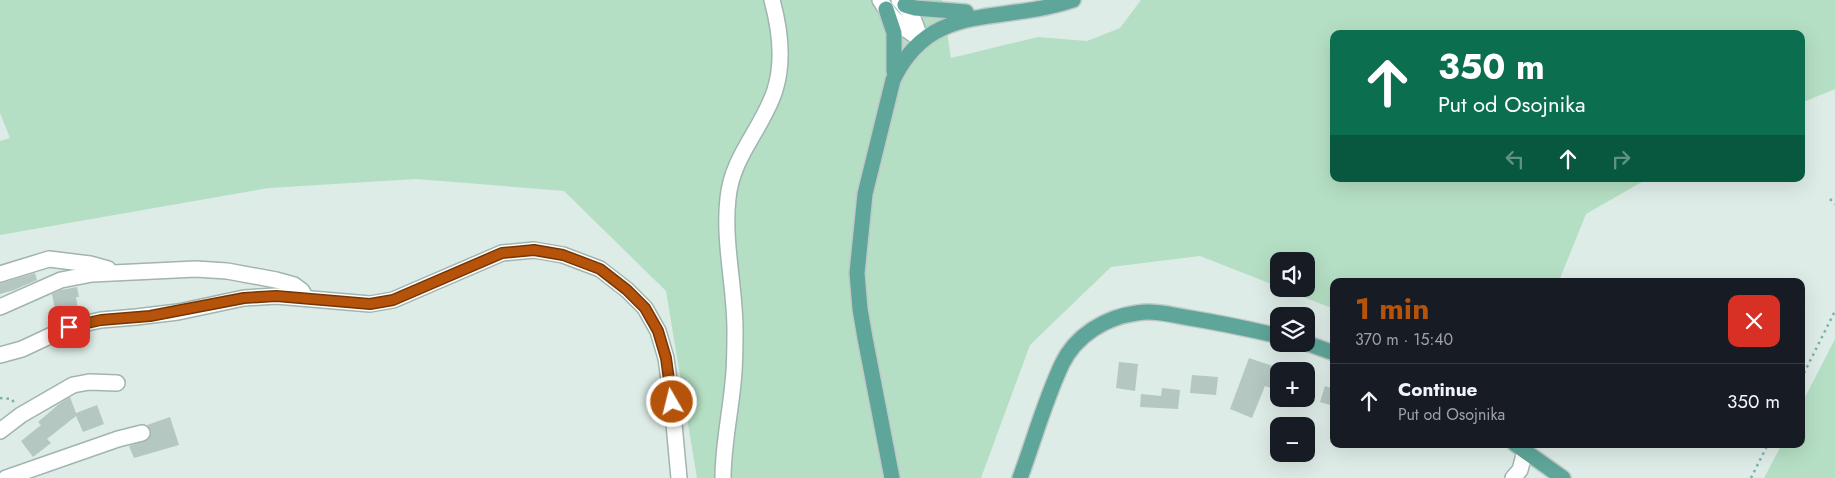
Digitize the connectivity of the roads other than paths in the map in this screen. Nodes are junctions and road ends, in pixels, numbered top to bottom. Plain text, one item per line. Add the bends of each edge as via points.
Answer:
1 (772, 0) edge
2 (1073, 0) edge
3 (902, 3) edge
4 (883, 4) edge
5 (977, 12) junction
6 (919, 38) junction
7 (894, 80) junction
8 (122, 273) junction
9 (0, 274) edge
10 (305, 297) junction
11 (0, 307) edge
12 (1270, 334) edge
13 (1315, 346) edge
14 (1330, 351) edge
15 (0, 355) edge
16 (117, 383) dead end
17 (0, 431) edge
18 (142, 433) dead end
19 (1520, 448) edge
20 (1521, 448) edge
21 (6, 478) edge
22 (679, 478) edge
23 (723, 478) edge
24 (892, 478) edge
25 (1020, 478) edge
26 (1513, 478) edge
27 (1563, 478) edge

1 - 23 street via 779,32 778,78 775,91 739,159 728,196 726,229 735,355
2 - 5 main road via 1047,7
3 - 5 main road via 915,8
3 - 6 street via 915,22
4 - 6 street via 900,25
4 - 7 main road via 894,33
5 - 6 main road via 938,25
6 - 7 main road via 904,56
7 - 24 main road via 865,194 857,273 860,310
8 - 9 street via 90,264 49,259
8 - 10 street via 196,269 250,274 294,285
8 - 11 street via 61,280
10 - 15 street via 244,298 178,312 101,320 69,327 22,349
10 - 22 street via 370,304 393,300 502,253 534,250 563,255 600,269 645,308 658,331 666,358
12 - 25 main road via 1139,312 1098,325 1076,342 1062,363
13 - 14 main road
16 - 17 street via 73,384
18 - 21 street
19 - 26 street via 1520,470
20 - 27 main road

